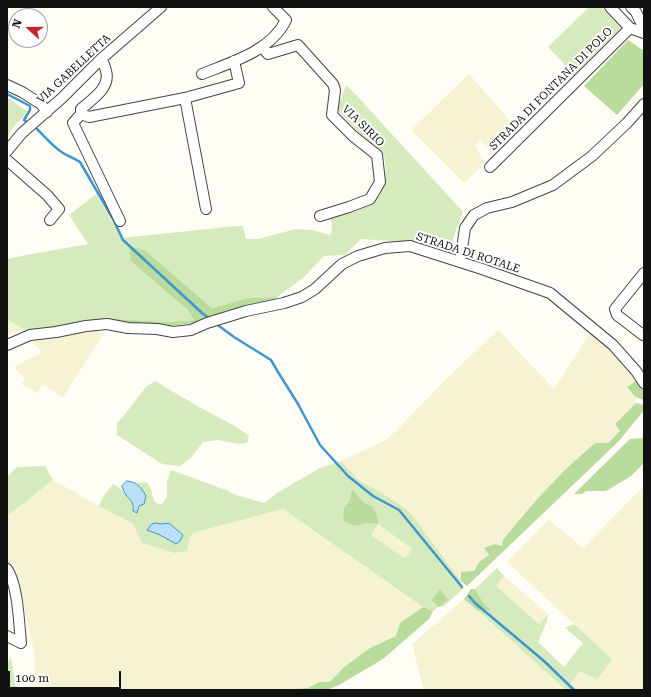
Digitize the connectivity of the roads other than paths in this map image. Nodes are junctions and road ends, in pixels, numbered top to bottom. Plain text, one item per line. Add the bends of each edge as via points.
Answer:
1 (160, 7) edge
2 (273, 7) edge
3 (610, 7) edge
4 (631, 7) edge
5 (630, 28) junction
6 (644, 29) edge
7 (644, 32) edge
8 (262, 47) junction
9 (101, 59) junction
10 (234, 61) junction
11 (202, 74) dead end
12 (7, 85) edge
13 (185, 98) junction
14 (644, 104) edge
15 (47, 112) junction
16 (81, 114) junction
17 (7, 151) edge
18 (7, 160) edge
19 (490, 167) dead end
20 (206, 209) dead end
21 (320, 216) dead end
22 (50, 220) dead end
23 (120, 221) dead end
24 (460, 262) junction
25 (644, 273) edge
26 (643, 336) dead end
27 (7, 345) edge
28 (644, 383) edge
29 (7, 569) edge
30 (7, 636) edge

1 - 9 street, VIA GABELLETTA
2 - 8 street via 286,20 276,36
3 - 5 street, STRADA DI FONTANA DI POLO
4 - 6 street
5 - 7 street, STRADA DI FONTANA DI POLO
5 - 19 street, STRADA DI FONTANA DI POLO
8 - 10 street
8 - 21 street, VIA SIRIO via 268,54 298,45 333,84 335,90 332,115 377,155 380,182 370,199
9 - 15 street, VIA GABELLETTA
9 - 16 street via 107,74 105,86 80,109
10 - 11 street
10 - 13 street via 239,83
12 - 15 street via 41,104
13 - 16 street via 89,117
13 - 20 street
14 - 24 street via 592,156 553,185 474,215 465,228
15 - 17 street, VIA GABELLETTA via 22,133
16 - 23 street via 73,123
18 - 22 street via 47,194 58,209
24 - 27 street, STRADA DI ROTALE via 410,246 384,248 342,264 315,289 302,297 246,311 191,330 173,332 107,324 30,335
24 - 28 street, STRADA DI ROTALE via 550,293 613,345
25 - 26 street via 615,309 617,315
29 - 30 street via 15,591 21,643

